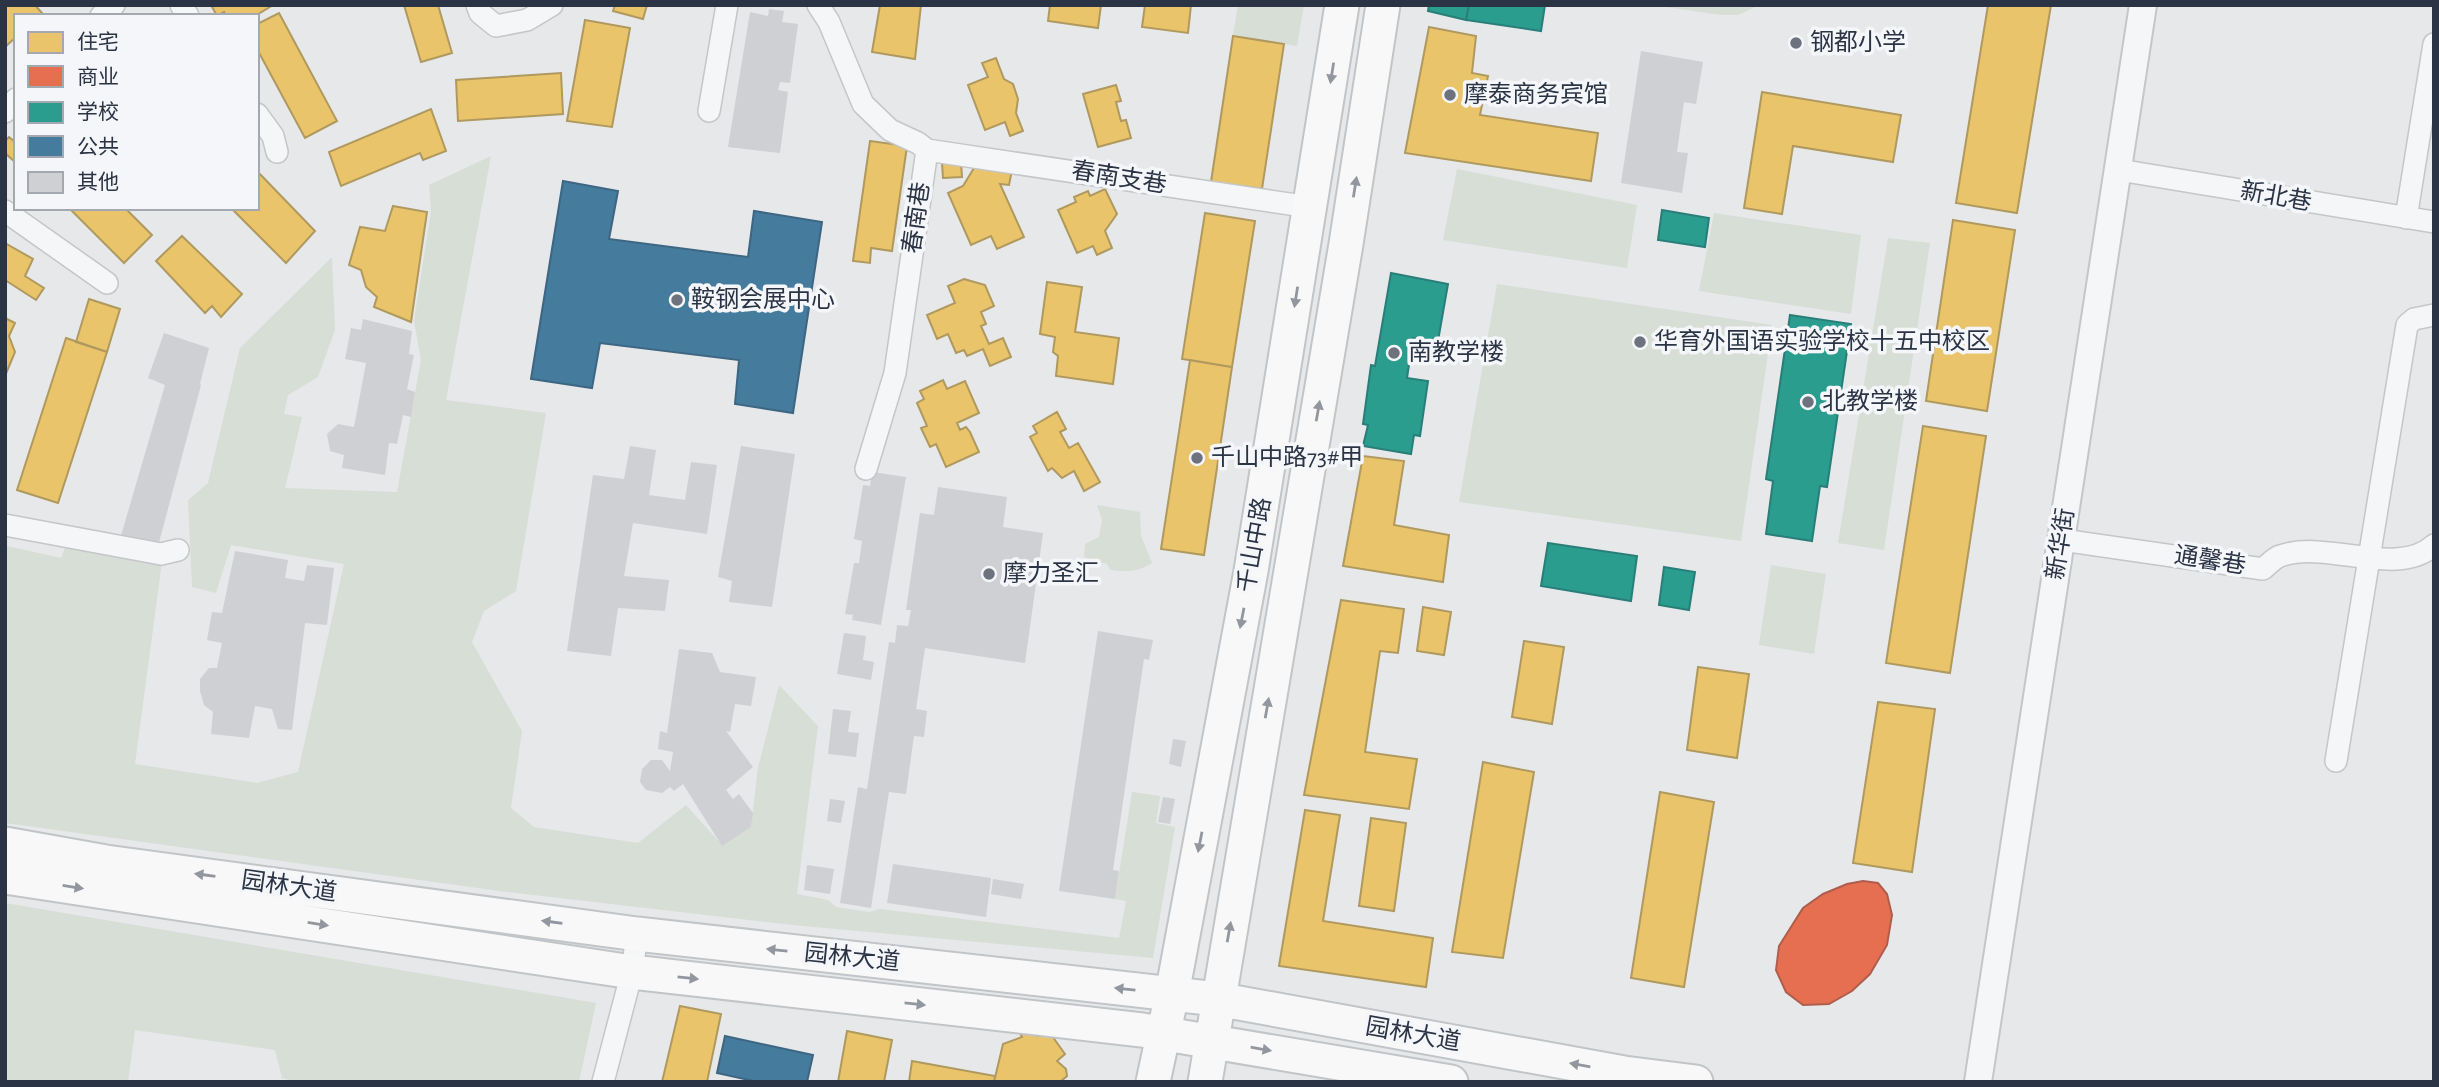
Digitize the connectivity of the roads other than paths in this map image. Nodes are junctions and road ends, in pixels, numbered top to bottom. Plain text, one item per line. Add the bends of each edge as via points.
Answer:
1 (477, 5) edge
2 (552, 5) edge
3 (727, 5) edge
4 (818, 5) edge
5 (1342, 5) edge
6 (1383, 5) edge
7 (2143, 5) edge
8 (2434, 44) edge
9 (709, 111) dead end
10 (259, 117) edge
11 (927, 150) junction
12 (277, 152) dead end
13 (2119, 170) junction
14 (1310, 207) junction
15 (5, 211) edge
16 (2406, 218) junction
17 (2434, 222) edge
18 (107, 283) dead end
19 (2434, 314) edge
20 (866, 469) dead end
21 (5, 525) edge
22 (2062, 540) junction
23 (2434, 545) edge
24 (178, 550) dead end
25 (2370, 557) junction
26 (2336, 761) dead end
27 (5, 844) edge
28 (5, 877) edge
29 (637, 934) junction
30 (632, 972) junction
31 (1172, 994) junction
32 (1217, 999) junction
33 (1162, 1033) junction
34 (1211, 1041) junction
35 (603, 1082) edge
36 (1153, 1082) edge
37 (1205, 1082) edge
38 (1451, 1082) edge
39 (1696, 1082) edge
40 (1978, 1082) edge

1 - 2 street via 496,26 527,20
3 - 9 street
4 - 11 street, 春南巷 via 863,104 890,130
5 -> 14 main road, 千山中路
32 -> 6 main road, 千山中路
7 - 13 street, 新华街
8 - 16 street
10 - 12 street via 273,136
11 - 14 street, 春南支巷
11 - 20 street, 春南巷 via 895,373
13 - 16 street, 新北巷
13 - 22 street, 新华街
14 -> 31 main road, 千山中路 via 1251,571
15 - 18 street
16 - 17 street, 新北巷
19 - 25 street via 2407,325
21 - 24 street via 161,554
22 - 25 street, 通馨巷 via 2263,569 2279,556 2316,551
22 - 40 street, 新华街
23 - 25 street, 通馨巷 via 2394,561
25 - 26 street
29 -> 27 main road, 园林大道 via 120,864
28 -> 30 main road, 园林大道
29 - 30 street
31 -> 29 main road, 园林大道
30 -> 33 main road, 园林大道
30 - 35 street
31 - 32 main road, 园林大道
31 - 33 main road, 千山中路
32 - 34 main road, 千山中路
39 -> 32 main road, 园林大道
33 - 34 main road, 园林大道
33 - 36 main road, 千山中路
34 - 37 main road, 千山中路
34 -> 38 main road, 园林大道

